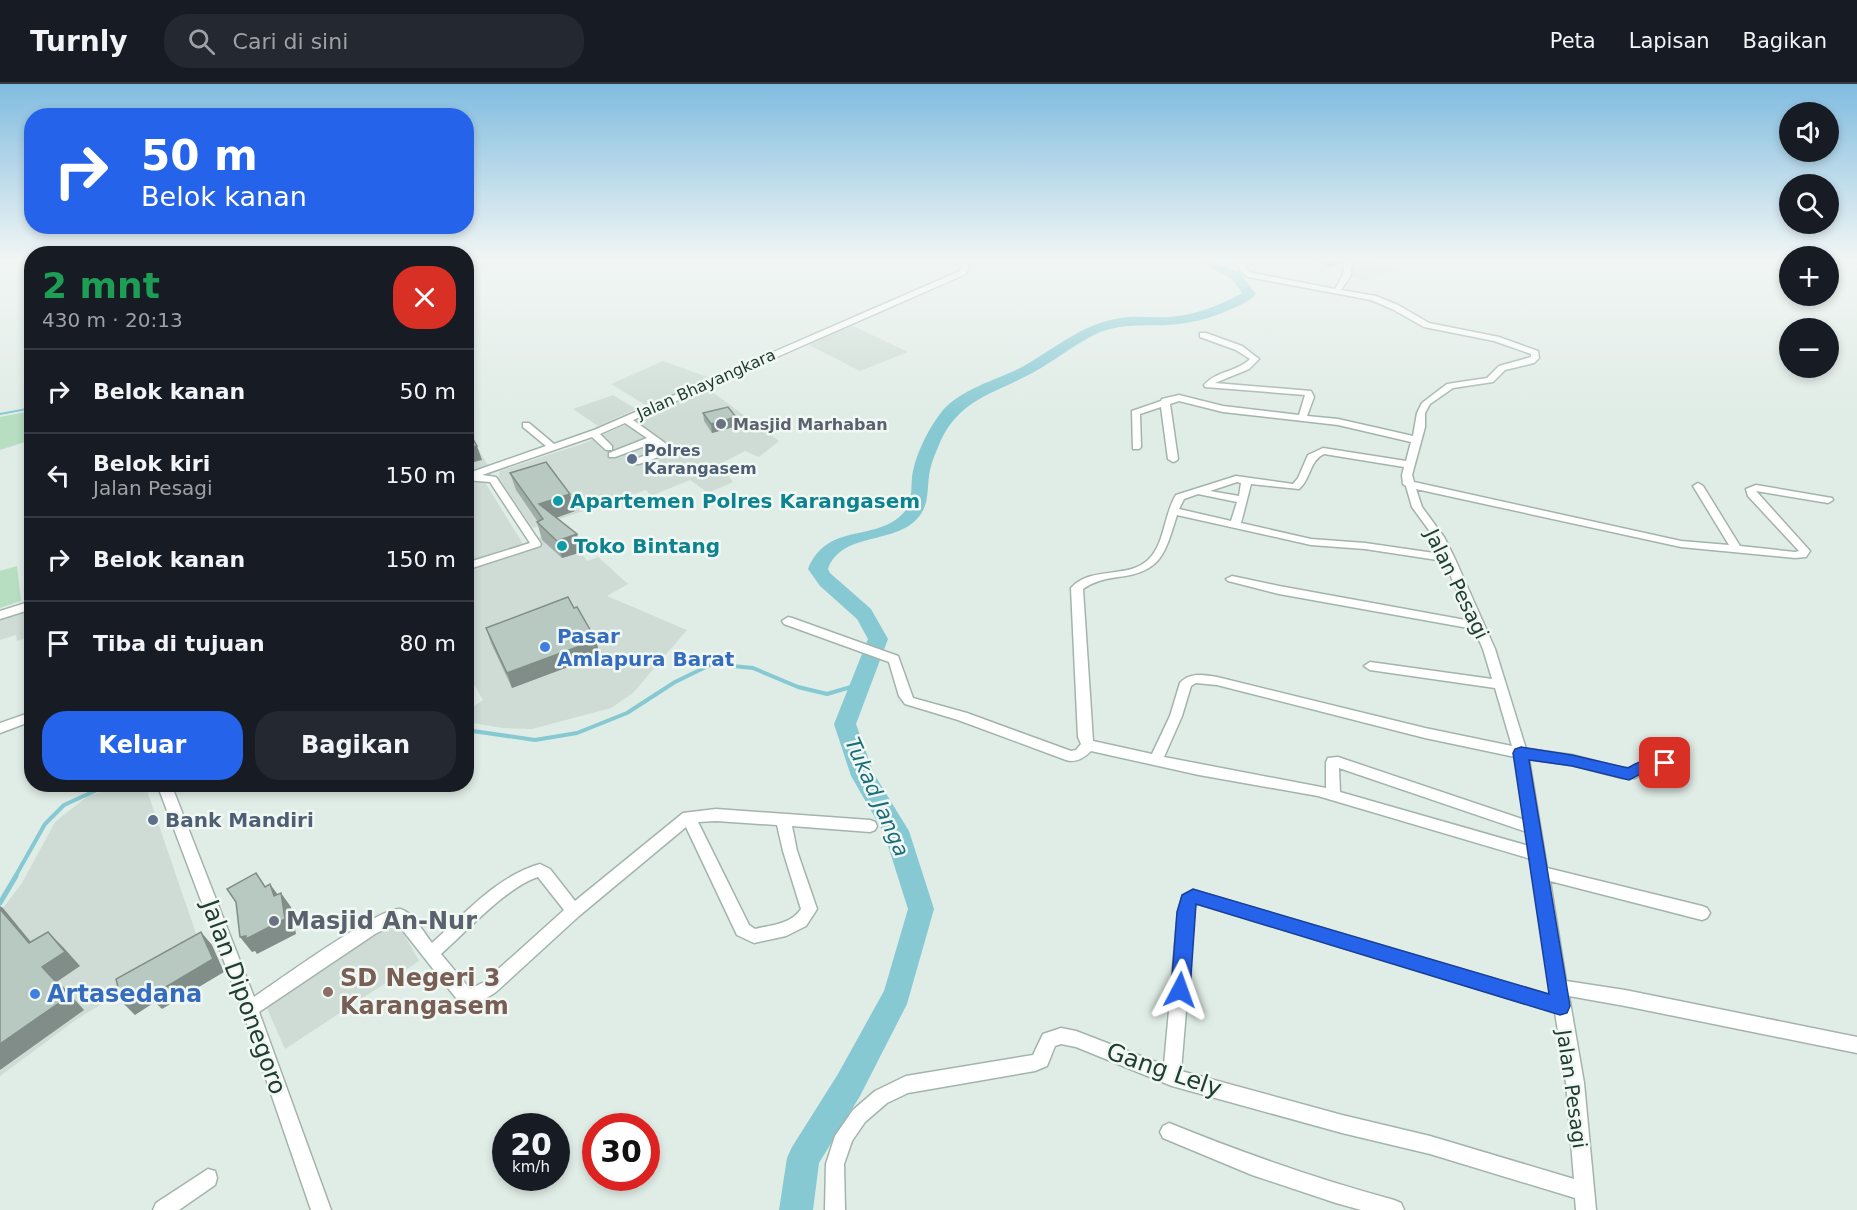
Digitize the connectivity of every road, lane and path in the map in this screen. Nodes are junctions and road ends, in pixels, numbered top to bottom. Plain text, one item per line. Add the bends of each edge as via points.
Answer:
1 (873, 312) edge
2 (1402, 312) edge
3 (1203, 335) dead end
4 (1208, 385) junction
5 (1166, 401) junction
6 (1202, 404) junction
7 (1302, 418) junction
8 (626, 419) junction
9 (526, 425) dead end
10 (594, 433) junction
11 (654, 439) junction
12 (1416, 440) junction
13 (1136, 447) dead end
14 (554, 448) junction
15 (1173, 459) dead end
16 (636, 462) dead end
17 (1410, 465) junction
18 (497, 467) junction
19 (474, 474) edge
20 (474, 478) edge
21 (493, 479) junction
22 (1247, 479) junction
23 (1408, 484) junction
24 (1698, 486) dead end
25 (1195, 491) junction
26 (1243, 500) junction
27 (1828, 500) dead end
28 (1173, 511) junction
29 (1235, 524) junction
30 (1737, 550) junction
31 (1450, 560) junction
32 (474, 564) edge
33 (1232, 579) dead end
34 (24, 608) edge
35 (0, 615) edge
36 (788, 621) dead end
37 (1479, 626) junction
38 (1370, 666) dead end
39 (1499, 684) junction
40 (24, 719) edge
41 (0, 728) edge
42 (1088, 745) junction
43 (1521, 753) junction
44 (1156, 759) junction
45 (1665, 763) dead end
46 (167, 792) edge
47 (1333, 794) junction
48 (688, 817) junction
49 (784, 822) junction
50 (870, 826) dead end
51 (1534, 829) junction
52 (1538, 855) junction
53 (1541, 873) junction
54 (574, 911) junction
55 (1702, 913) dead end
56 (430, 954) junction
57 (1558, 987) junction
58 (1560, 1006) junction
59 (250, 1009) junction
60 (1857, 1045) edge
61 (1172, 1077) junction
62 (1169, 1132) dead end
63 (208, 1178) dead end
64 (1584, 1191) junction
65 (163, 1210) edge
66 (321, 1210) edge
67 (835, 1210) edge
68 (1394, 1210) edge
69 (1586, 1210) edge

1 - 8 street, Jalan Bhayangkara
2 - 12 street, Jalan Pesagi via 1432,327 1496,339 1535,353 1531,361 1502,368 1490,380 1455,384 1438,392 1422,407
3 - 4 street via 1255,358 1251,364 1216,377
4 - 6 street
4 - 7 street via 1309,393
5 - 6 street via 1179,398
5 - 13 street via 1135,413
5 - 15 street
6 - 7 street
7 - 12 street
8 - 10 street, Jalan Bhayangkara
8 - 11 street
9 - 14 street
10 - 11 street via 611,451
10 - 14 street, Jalan Bhayangkara
11 - 16 street via 669,450
12 - 17 street, Jalan Pesagi
14 - 18 street, Jalan Bhayangkara
17 - 22 street via 1323,451 1309,459 1301,483 1295,487
17 - 23 street, Jalan Pesagi
18 - 19 street, Jalan Bhayangkara
18 - 21 street
20 - 21 street
21 - 32 street via 536,544
22 - 25 street via 1228,480
22 - 26 street
23 - 30 street via 1681,544
23 - 31 street, Jalan Pesagi via 1417,507
24 - 30 street
25 - 26 street
25 - 28 street via 1180,497
26 - 29 street
27 - 30 street via 1751,489 1805,551 1795,555
28 - 29 street
28 - 42 street via 1159,552 1150,564 1092,578 1077,588
29 - 31 street via 1324,544 1365,546
31 - 37 street, Jalan Pesagi
33 - 37 street
34 - 35 street
36 - 42 street via 894,658 905,696 914,704 962,716 1071,756 1080,754
37 - 39 street, Jalan Pesagi
38 - 39 street
39 - 43 street, Jalan Pesagi
40 - 41 street
42 - 44 street
43 - 44 street via 1236,685 1195,679 1186,683
43 - 45 street via 1629,774 1648,763
43 - 51 street, Jalan Pesagi
44 - 47 street
46 - 59 street, Jalan Diponegoro
47 - 51 street via 1332,765 1338,762
47 - 52 street
48 - 49 street via 716,815
48 - 49 street via 742,930 754,936 797,924 809,909
48 - 54 street
49 - 50 street
51 - 52 street, Jalan Pesagi
52 - 53 street, Jalan Pesagi
53 - 55 street
53 - 57 street, Jalan Pesagi
54 - 56 street via 545,873 532,871 506,888
54 - 56 street via 475,997 466,997
56 - 59 street via 400,916 389,917
57 - 58 street, Jalan Pesagi
57 - 60 street
58 - 61 street via 1193,896 1186,912
58 - 64 street, Jalan Pesagi via 1575,1083
59 - 66 street, Jalan Diponegoro
61 - 64 street, Gang Lely via 1430,1145
61 - 67 street, Gang Lely via 1061,1036 1049,1040 1041,1060 1035,1063 894,1089 859,1116 844,1136 835,1164
62 - 68 street via 1226,1158
63 - 65 street
64 - 69 street, Jalan Pesagi

